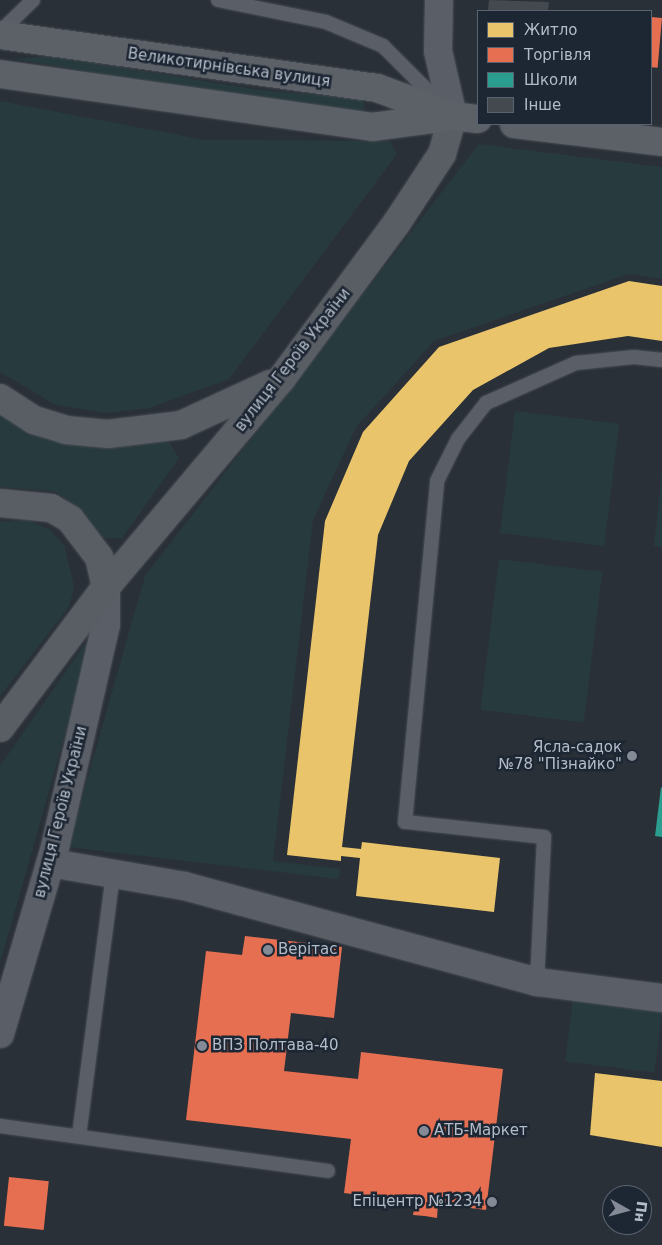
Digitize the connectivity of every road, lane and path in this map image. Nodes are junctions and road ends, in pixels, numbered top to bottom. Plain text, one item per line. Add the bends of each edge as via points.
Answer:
1 (33, 0) edge
2 (218, 0) edge
3 (440, 0) edge
4 (0, 34) edge
5 (0, 74) edge
6 (466, 118) edge
7 (522, 125) edge
8 (662, 142) edge
9 (662, 360) edge
10 (282, 378) junction
11 (0, 398) edge
12 (0, 504) edge
13 (106, 587) junction
14 (0, 728) edge
15 (51, 863) junction
16 (113, 873) junction
17 (536, 982) junction
18 (662, 998) edge
19 (0, 1034) edge
20 (0, 1126) edge
21 (78, 1136) junction
22 (328, 1171) dead end

1 - 4 lane
2 - 6 lane via 326,22 383,46
3 - 6 street via 438,51
4 - 6 main road, Великотирнівська вулиця via 377,88
5 - 6 main road via 372,127
6 - 10 main road, вулиця Героїв України via 396,224
7 - 8 main road
9 - 17 lane via 634,357 576,363 486,403 458,439 437,481 405,822 544,837
10 - 11 main road via 181,425 108,434 66,430 34,420
10 - 13 main road, вулиця Героїв України
12 - 13 main road via 44,506 70,519 99,557
13 - 14 main road, вулиця Героїв України
13 - 15 street, вулиця Героїв України via 106,626
15 - 16 street
15 - 19 street, вулиця Героїв України
16 - 17 street via 184,886
16 - 21 lane
17 - 18 street
20 - 21 lane
21 - 22 lane

